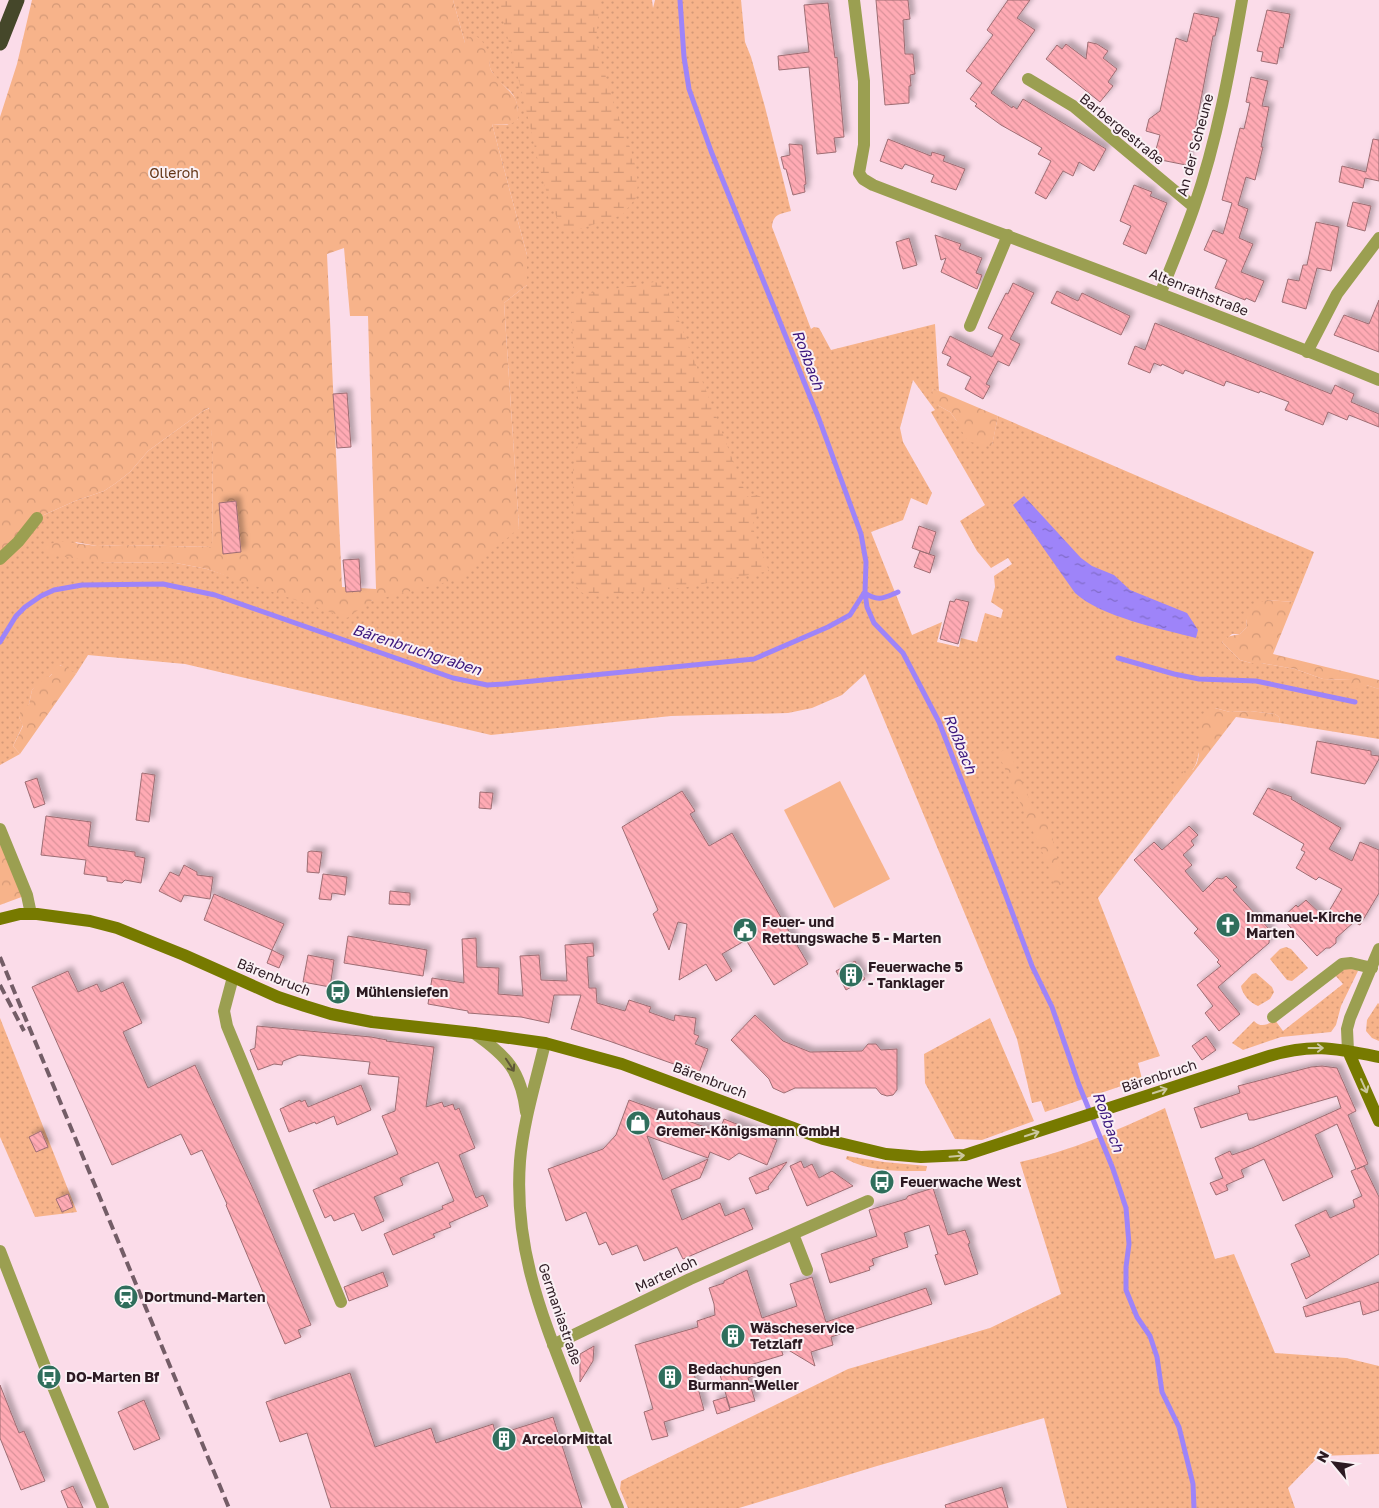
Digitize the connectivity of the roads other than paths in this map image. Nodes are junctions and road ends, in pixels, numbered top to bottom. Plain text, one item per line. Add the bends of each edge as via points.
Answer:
1 (17, 0) edge
2 (854, 0) edge
3 (1242, 0) edge
4 (0, 43) edge
5 (1028, 79) dead end
6 (1194, 207) junction
7 (1008, 235) junction
8 (1379, 238) edge
9 (1161, 292) junction
10 (970, 326) dead end
11 (1307, 352) junction
12 (1379, 380) edge
13 (37, 518) dead end
14 (0, 559) edge
15 (0, 829) edge
16 (30, 914) junction
17 (0, 919) edge
18 (1379, 949) edge
19 (1372, 968) junction
20 (232, 977) junction
21 (1273, 1017) dead end
22 (474, 1033) junction
23 (546, 1043) junction
24 (1348, 1051) junction
25 (1379, 1057) edge
26 (527, 1121) junction
27 (1379, 1121) edge
28 (868, 1200) dead end
29 (793, 1234) junction
30 (0, 1250) edge
31 (807, 1270) dead end
32 (341, 1302) dead end
33 (553, 1345) junction
34 (103, 1508) edge
35 (618, 1508) edge

1 - 4 highway
2 - 7 street, Altenrathstraße via 864,81 864,145 860,173 863,179
3 - 6 street, An der Scheune via 1218,121
5 - 6 street, Barbergestraße via 1073,106
6 - 9 street, An der Scheune
7 - 9 street, Altenrathstraße
7 - 10 street
8 - 11 street via 1336,294
9 - 11 street, Altenrathstraße
11 - 12 street, Altenrathstraße
13 - 14 street via 28,532
15 - 16 street via 27,895
16 - 17 main road, Bärenbruch
16 - 20 main road, Bärenbruch via 90,921 117,928
18 - 19 street
19 - 21 street via 1342,964
19 - 24 street via 1350,1018
20 - 22 main road, Bärenbruch via 278,997 340,1016
20 - 32 street via 224,1011 227,1026
22 - 23 main road, Bärenbruch
22 -> 26 street, Germaniastraße via 510,1064 524,1096
23 -> 24 main road, Bärenbruch via 622,1064 823,1139 886,1154 921,1157 965,1155 1284,1052 1311,1048
23 - 26 street, Germaniastraße
24 - 25 main road, Bärenbruch
24 -> 27 main road
26 - 33 street, Germaniastraße via 520,1159 524,1249
28 - 29 street, Marterloh
29 - 31 street
29 - 33 street, Marterloh
30 - 34 street
33 - 35 street, Germaniastraße

